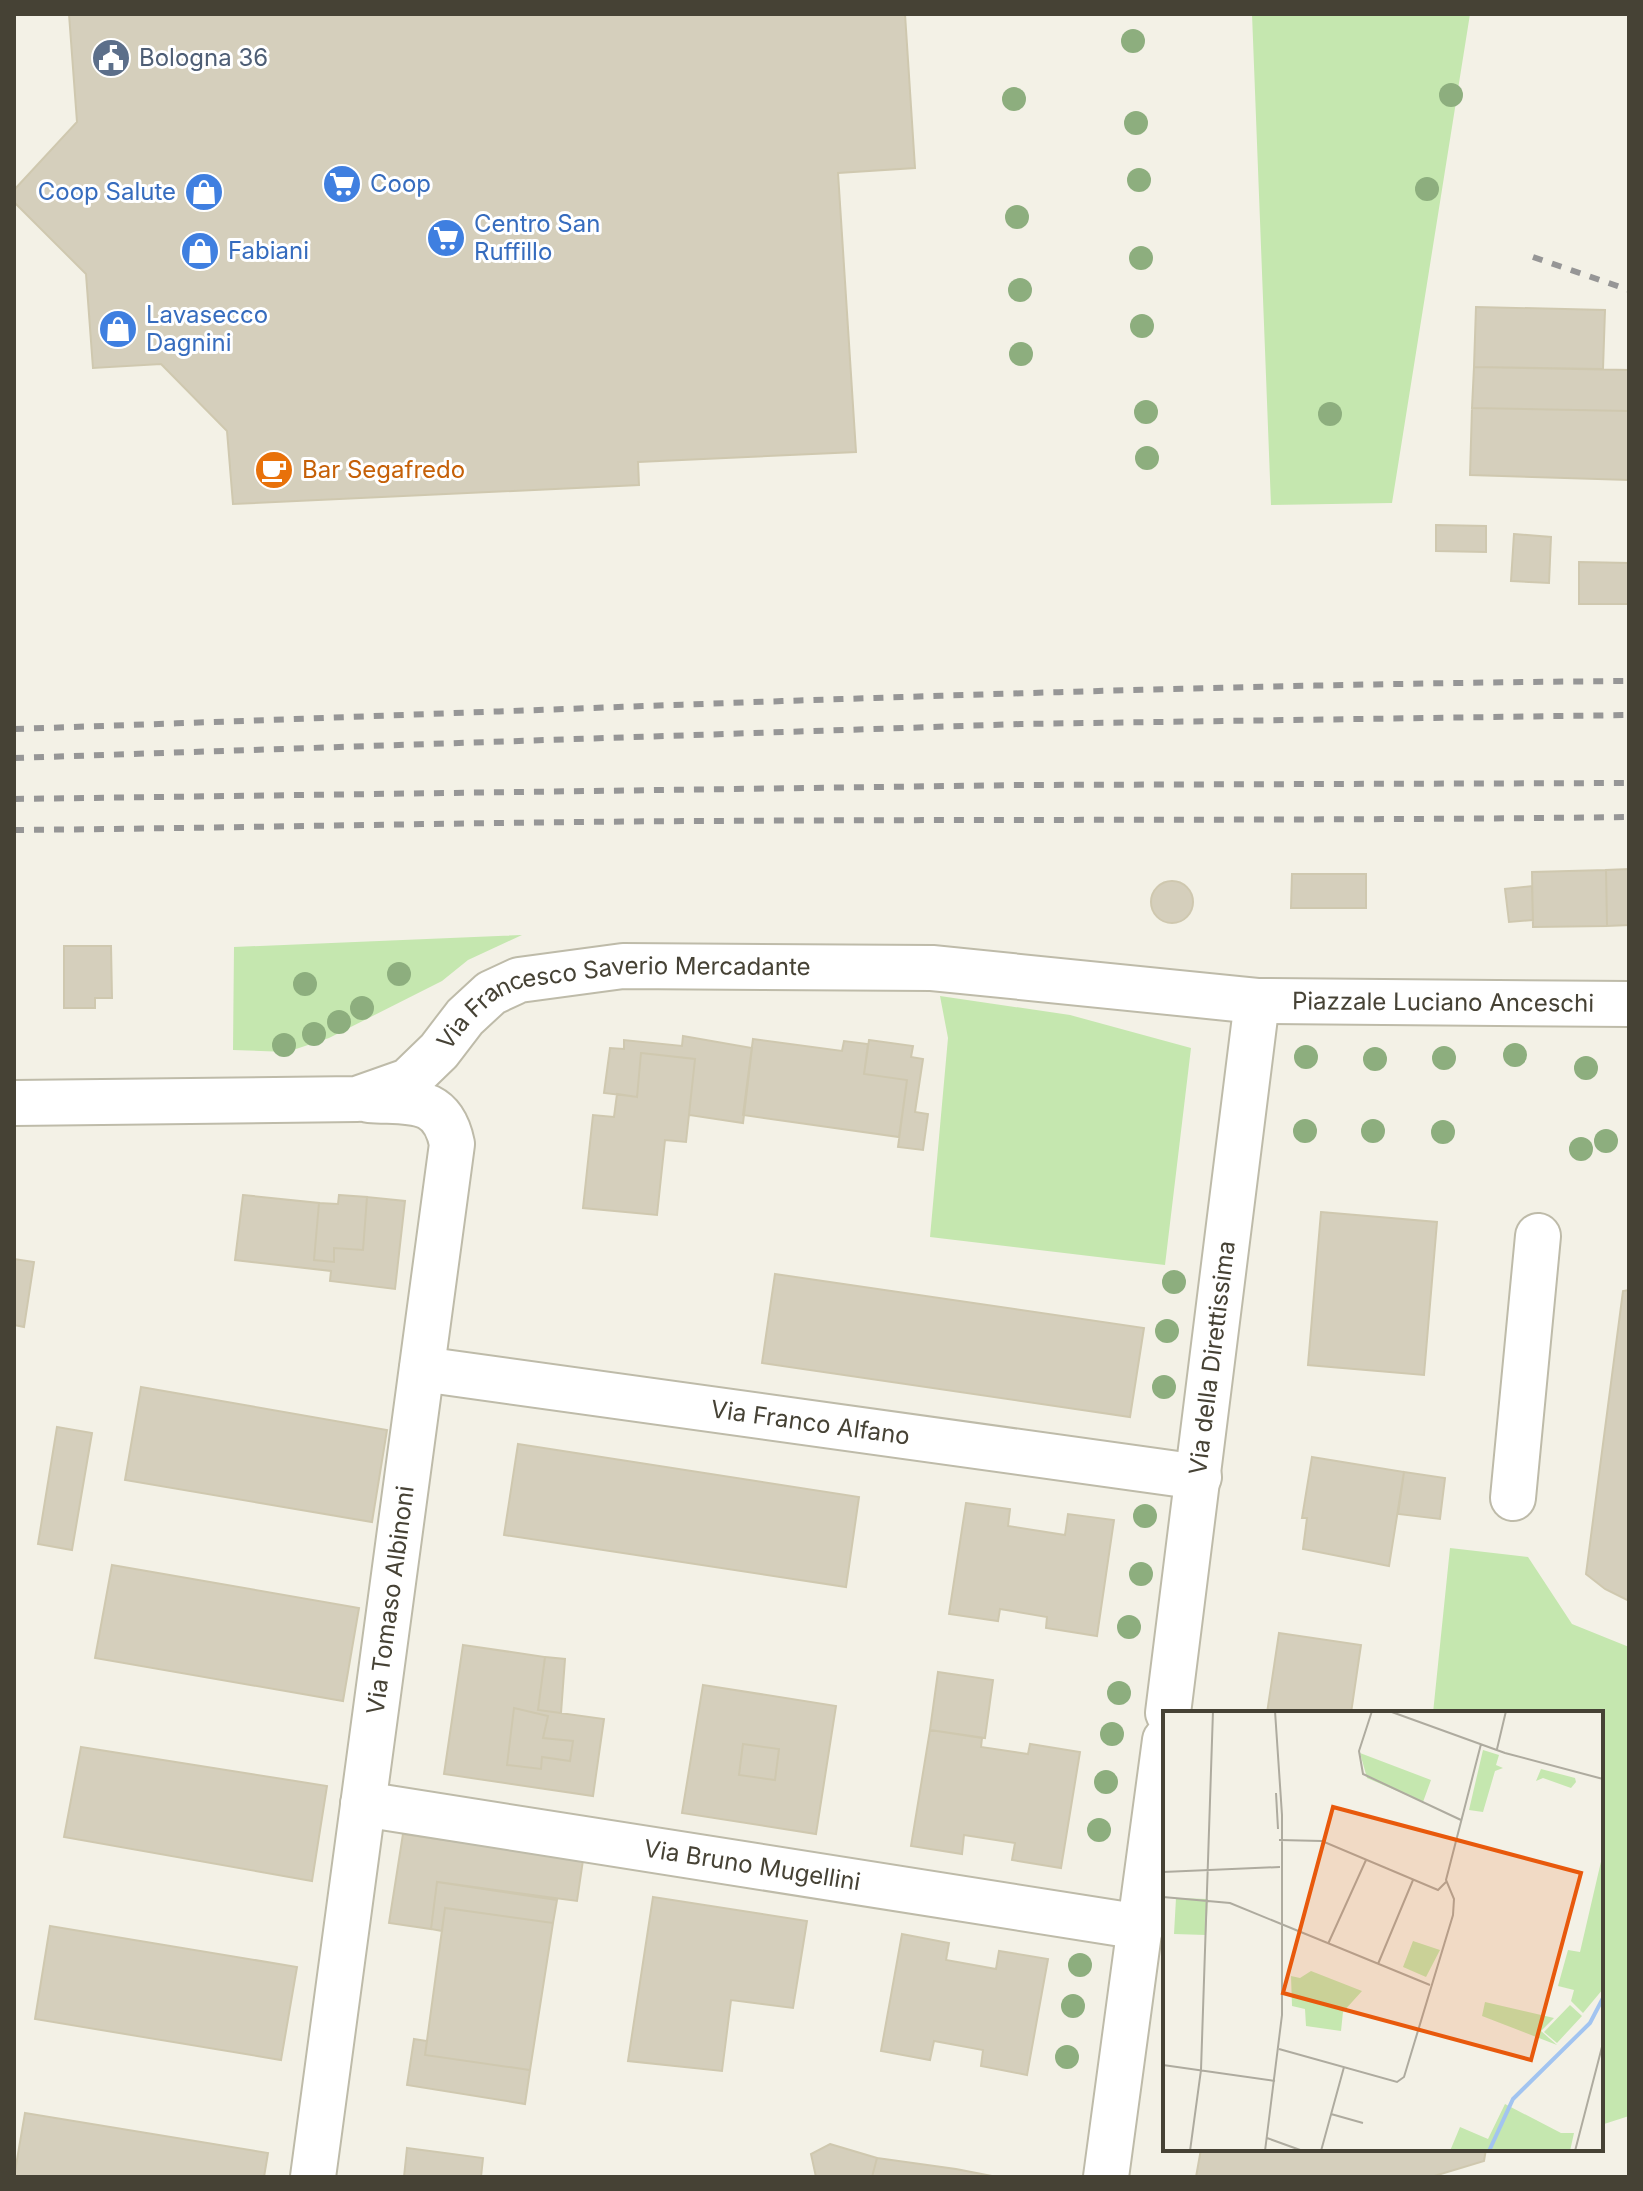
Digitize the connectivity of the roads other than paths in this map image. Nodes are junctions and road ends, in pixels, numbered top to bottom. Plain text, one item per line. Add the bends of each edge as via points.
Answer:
1 (1257, 1001) junction
2 (1629, 1004) edge
3 (357, 1099) junction
4 (14, 1103) edge
5 (1538, 1236) dead end
6 (422, 1369) junction
7 (1199, 1477) junction
8 (1513, 1498) dead end
9 (1168, 1711) edge
10 (1163, 1756) edge
11 (363, 1804) junction
12 (1141, 1927) junction
13 (313, 2177) edge
14 (1106, 2177) edge

1 - 2 street, Piazzale Luciano Anceschi
1 - 3 street, Via Francesco Saverio Mercadante via 932,968 623,966 519,980 491,993 408,1081
1 - 7 street, Via della Direttissima
3 - 4 street, Via Francesco Saverio Mercadante
3 - 6 street, Via Tomaso Albinoni via 423,1103 439,1112 449,1127 452,1144
5 - 8 street
6 - 7 street, Via Franco Alfano
6 - 11 street, Via Tomaso Albinoni
7 - 9 street, Via della Direttissima
10 - 12 street
11 - 12 street, Via Bruno Mugellini
11 - 13 street, Via Tomaso Albinoni
12 - 14 street

